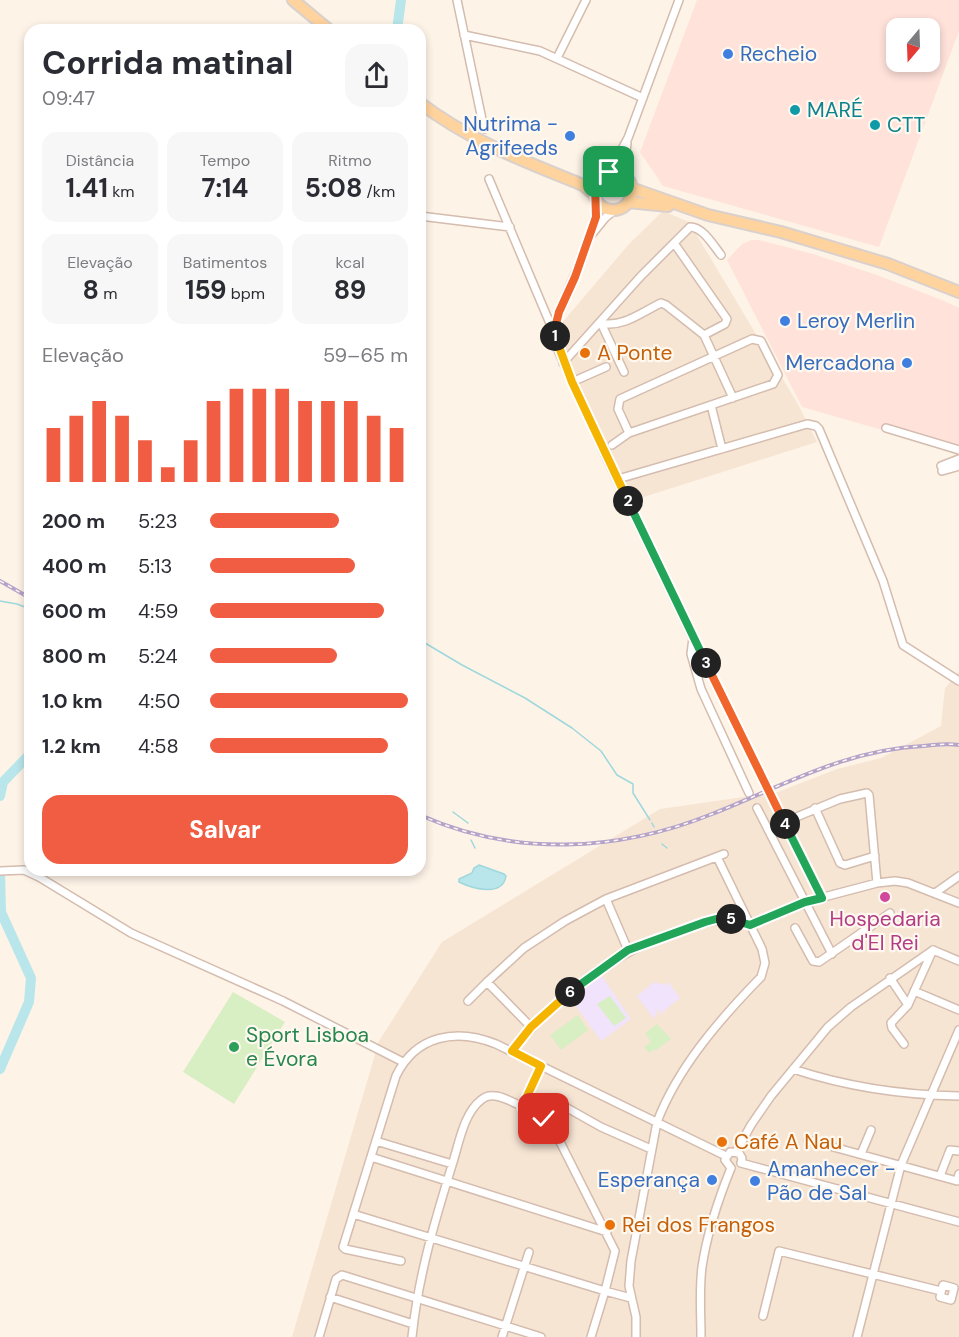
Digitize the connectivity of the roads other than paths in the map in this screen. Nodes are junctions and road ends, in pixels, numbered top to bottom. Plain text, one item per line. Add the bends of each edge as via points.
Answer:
1 (293, 0) edge
2 (457, 0) edge
3 (586, 0) edge
4 (679, 0) edge
5 (322, 24) edge
6 (464, 35) junction
7 (557, 58) junction
8 (643, 98) junction
9 (426, 107) edge
10 (484, 129) dead end
11 (628, 138) junction
12 (540, 168) junction
13 (609, 172) junction
14 (623, 176) junction
15 (489, 179) dead end
16 (597, 180) junction
17 (631, 188) junction
18 (596, 197) junction
19 (628, 202) junction
20 (683, 207) junction
21 (616, 209) junction
22 (426, 217) edge
23 (510, 228) junction
24 (591, 236) junction
25 (674, 243) junction
26 (721, 255) dead end
27 (958, 292) edge
28 (601, 322) junction
29 (555, 335) junction
30 (704, 335) junction
31 (715, 356) junction
32 (563, 363) junction
33 (606, 367) dead end
34 (624, 372) dead end
35 (572, 382) junction
36 (733, 398) junction
37 (711, 405) junction
38 (886, 428) dead end
39 (629, 433) junction
40 (598, 439) junction
41 (612, 445) junction
42 (722, 449) junction
43 (959, 450) edge
44 (607, 459) junction
45 (959, 459) edge
46 (959, 466) edge
47 (618, 479) junction
48 (693, 638) junction
49 (959, 681) edge
50 (749, 793) dead end
51 (757, 808) dead end
52 (815, 808) junction
53 (794, 818) dead end
54 (875, 856) junction
55 (3, 870) edge
56 (24, 870) edge
57 (37, 876) edge
58 (959, 876) edge
59 (877, 883) junction
60 (935, 893) junction
61 (822, 898) junction
62 (606, 899) junction
63 (805, 902) junction
64 (959, 903) edge
65 (890, 913) dead end
66 (750, 924) junction
67 (795, 928) dead end
68 (628, 950) junction
69 (933, 950) junction
70 (832, 954) junction
71 (959, 961) edge
72 (890, 978) junction
73 (487, 982) junction
74 (914, 991) junction
75 (468, 1001) dead end
76 (908, 1005) junction
77 (959, 1010) edge
78 (531, 1027) junction
79 (959, 1030) edge
80 (904, 1044) dead end
81 (512, 1051) junction
82 (403, 1062) junction
83 (541, 1066) junction
84 (793, 1069) junction
85 (930, 1095) junction
86 (959, 1096) edge
87 (553, 1101) dead end
88 (522, 1107) junction
89 (657, 1122) junction
90 (871, 1130) dead end
91 (808, 1140) dead end
92 (376, 1141) junction
93 (651, 1149) junction
94 (959, 1151) edge
95 (736, 1152) junction
96 (861, 1154) junction
97 (726, 1156) junction
98 (371, 1157) junction
99 (741, 1163) junction
100 (452, 1164) junction
101 (901, 1165) junction
102 (731, 1168) junction
103 (959, 1174) edge
104 (940, 1176) junction
105 (447, 1181) junction
106 (890, 1204) junction
107 (353, 1214) junction
108 (959, 1222) edge
109 (607, 1232) junction
110 (430, 1237) junction
111 (529, 1252) dead end
112 (401, 1261) dead end
113 (524, 1266) junction
114 (872, 1274) junction
115 (605, 1291) junction
116 (941, 1291) dead end
117 (330, 1297) junction
118 (417, 1298) junction
119 (630, 1298) junction
120 (763, 1316) dead end
121 (413, 1324) junction
122 (505, 1326) junction
123 (320, 1337) edge
124 (412, 1337) edge
125 (502, 1337) edge
126 (539, 1337) edge
127 (591, 1337) edge
128 (636, 1337) edge
129 (701, 1337) edge
130 (857, 1337) edge

1 - 5 main road
2 - 6 street
3 - 7 street
4 - 8 street
6 - 7 street via 523,46
6 - 10 street
7 - 8 street
8 - 11 street
9 - 12 main road via 485,145
11 - 13 street
11 - 14 street
12 - 16 main road
12 - 18 main road via 583,185
13 - 14 main road
13 - 16 main road
14 - 17 main road
15 - 23 street
16 - 18 main road
17 - 19 main road
17 - 20 main road
18 - 21 main road via 605,208
18 - 24 street
19 - 20 main road
19 - 21 main road
20 - 27 main road via 838,248
21 - 24 street
22 - 23 street
23 - 29 street
24 - 29 street via 559,312
25 - 26 street via 690,227 696,228
25 - 28 street
25 - 30 street via 727,320
28 - 30 street via 626,321 663,303
28 - 32 street
28 - 34 street
29 - 32 street
30 - 31 street
31 - 36 street
31 - 36 street via 752,339 761,341 778,375 773,384
31 - 39 street via 620,399 618,409
32 - 35 street
33 - 35 street
35 - 40 street
36 - 37 street
37 - 39 street
37 - 42 street
38 - 43 street
39 - 41 street
40 - 41 street
40 - 44 street
41 - 44 street
42 - 47 street
42 - 49 street via 807,424 816,426 883,581 903,645
44 - 47 street
45 - 46 street via 941,469
47 - 48 street
48 - 50 street via 691,654 701,689
48 - 61 street
51 - 63 street
52 - 53 street
52 - 54 street via 840,863
52 - 54 street via 864,792 869,795
54 - 59 street
55 - 56 street
57 - 82 street via 131,933 283,1000
58 - 60 street
59 - 60 street via 908,883
59 - 61 street
60 - 64 street
61 - 63 street
62 - 66 street via 721,855
62 - 68 street
62 - 73 street via 524,948
63 - 66 street
63 - 70 street
65 - 70 street
66 - 68 street via 716,919
66 - 89 street via 765,957 764,971 702,1043
67 - 70 street via 813,961 819,962
68 - 78 street
69 - 71 street
69 - 72 street
69 - 74 street
72 - 76 street
72 - 84 street via 828,1027
73 - 75 street
73 - 78 street
74 - 76 street
74 - 77 street
76 - 80 street via 891,1023
78 - 81 street
79 - 85 street
81 - 82 street via 481,1038 446,1036 416,1049
81 - 83 street
82 - 92 street
83 - 88 street
83 - 89 street
84 - 85 street via 883,1090
84 - 95 street
85 - 86 street
85 - 101 street
87 - 93 street
88 - 100 street via 491,1095 480,1100 468,1117
88 - 109 street via 550,1123
89 - 93 street
89 - 97 street
90 - 96 street
91 - 96 street
92 - 98 street
92 - 100 street
93 - 119 street via 631,1260
94 - 104 street via 950,1149
95 - 97 street
95 - 99 street via 741,1155
96 - 101 street
97 - 102 street
98 - 105 street
98 - 107 street
99 - 102 street
99 - 106 street
100 - 105 street
101 - 104 street
101 - 106 street
102 - 129 street via 706,1247
103 - 104 street via 957,1181
105 - 109 street
105 - 110 street
106 - 108 street
106 - 114 street
107 - 110 street
107 - 112 street via 345,1249
109 - 115 street via 615,1255
110 - 113 street
110 - 118 street
111 - 113 street
113 - 115 street
113 - 122 street
114 - 116 street
114 - 120 street via 778,1251
114 - 130 street
115 - 119 street
115 - 127 street
117 - 118 street via 336,1279 342,1275
117 - 121 street
117 - 123 street
118 - 121 street
118 - 122 street
119 - 128 street via 636,1317
121 - 124 street
122 - 125 street
122 - 126 street

